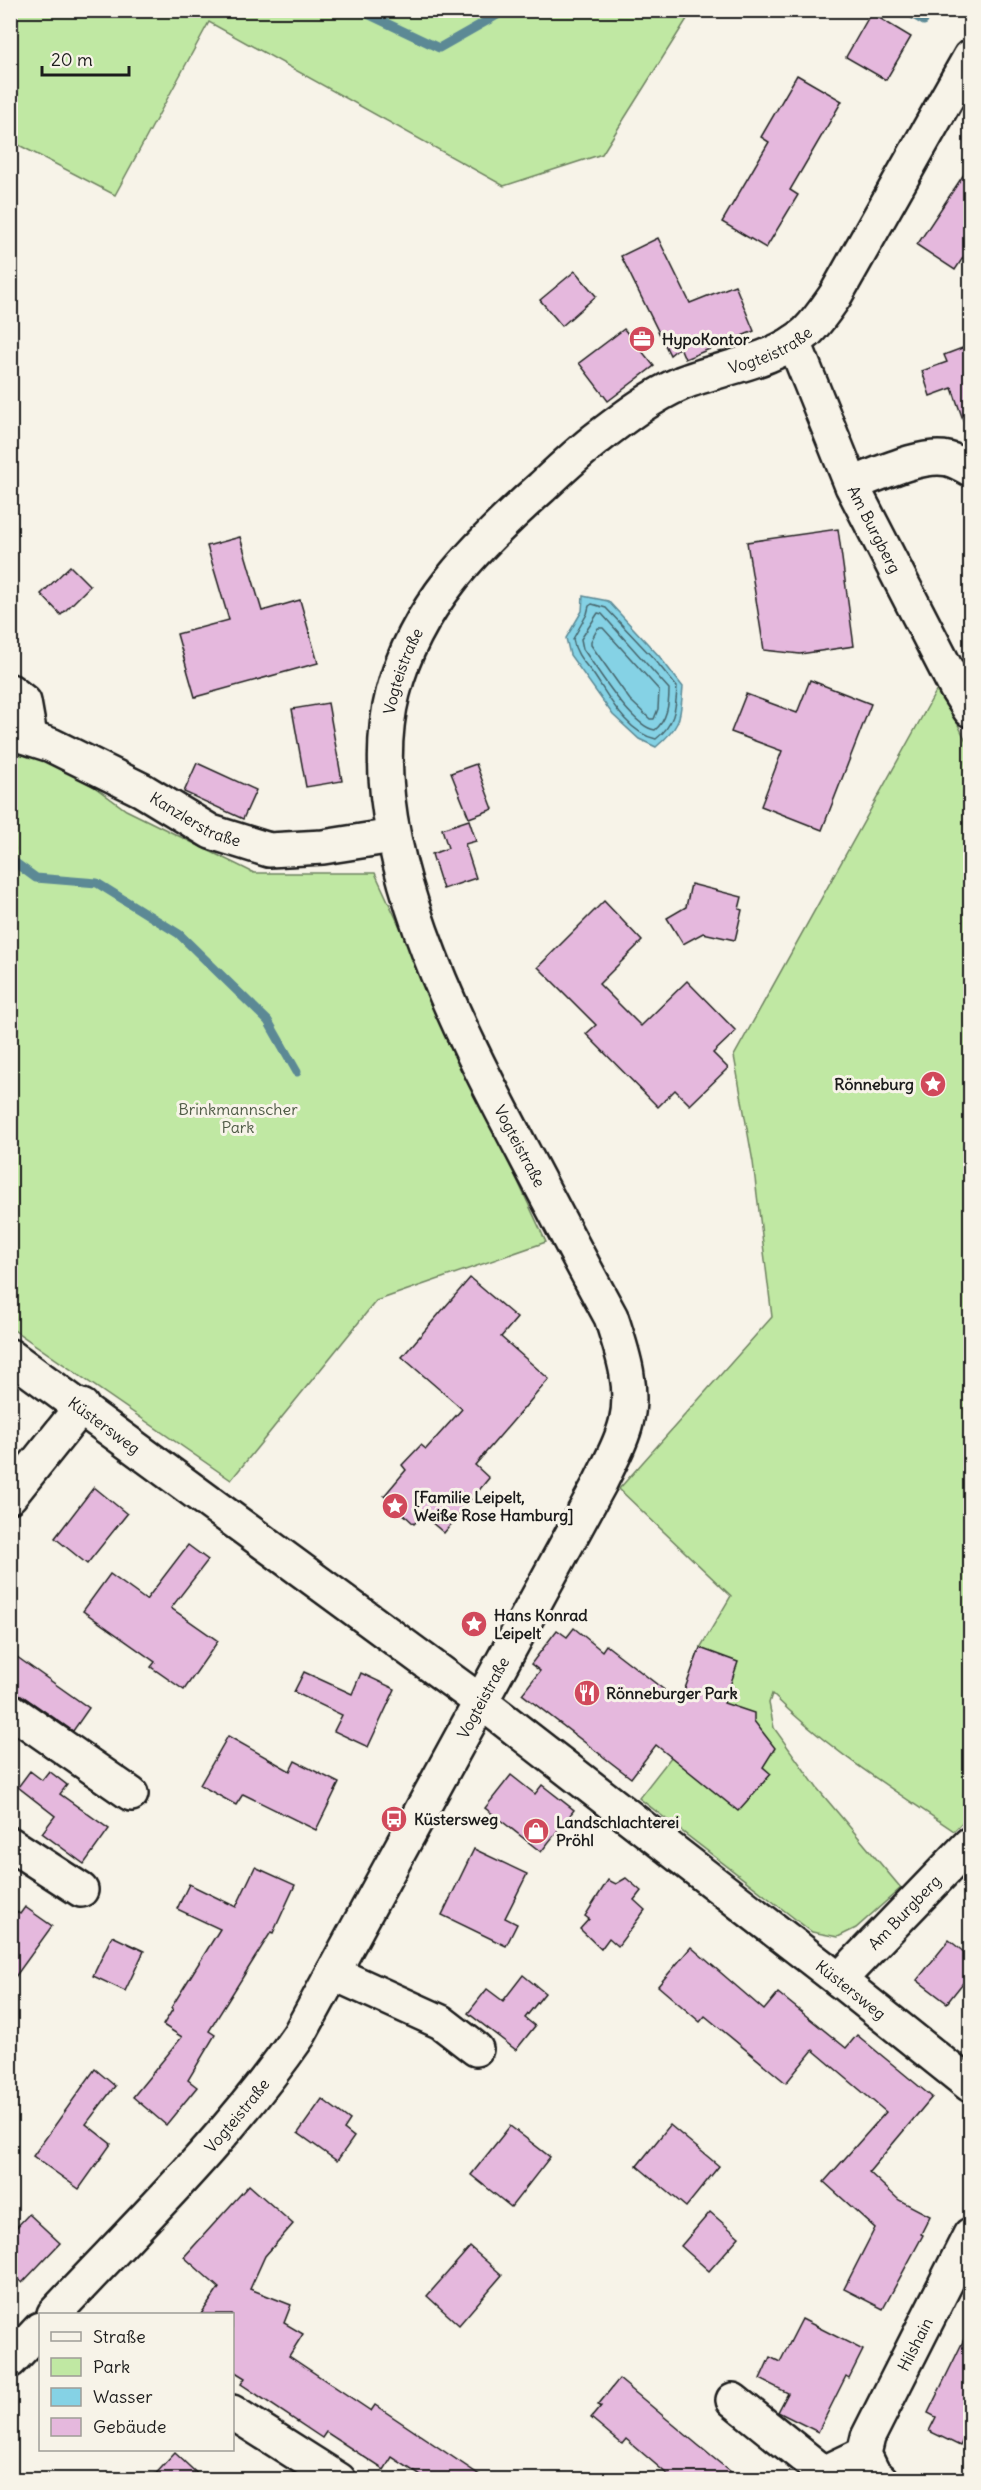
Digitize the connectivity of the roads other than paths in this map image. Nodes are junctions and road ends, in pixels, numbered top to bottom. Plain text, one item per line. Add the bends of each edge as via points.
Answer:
1 (970, 57) edge
2 (794, 342) junction
3 (970, 469) edge
4 (852, 484) junction
5 (10, 692) edge
6 (970, 710) edge
7 (20, 734) edge
8 (393, 836) junction
9 (10, 1356) edge
10 (82, 1406) junction
11 (10, 1496) edge
12 (482, 1702) junction
13 (10, 1710) edge
14 (131, 1794) dead end
15 (10, 1844) edge
16 (970, 1844) edge
17 (81, 1890) dead end
18 (333, 1973) junction
19 (839, 1980) junction
20 (476, 2049) dead end
21 (970, 2085) edge
22 (970, 2235) edge
23 (65, 2311) edge
24 (39, 2330) edge
25 (10, 2361) edge
26 (733, 2400) dead end
27 (234, 2413) edge
28 (873, 2467) edge
29 (333, 2478) edge

1 - 2 street, Vogteistraße via 835,296 820,318
2 - 4 street, Am Burgberg
2 - 8 street, Vogteistraße via 681,384 628,414 520,506 451,577 415,636 393,693 386,749
3 - 4 street via 935,458
4 - 6 street, Am Burgberg
5 - 7 street via 24,702
7 - 8 street, Kanzlerstraße via 142,790 210,832 268,850 323,847
8 - 12 street, Vogteistraße via 442,985 493,1095 611,1317 623,1352 628,1387 626,1423 617,1448
9 - 10 street, Küstersweg
10 - 11 street
10 - 12 street, Küstersweg
12 - 18 street, Vogteistraße
12 - 19 street, Küstersweg
13 - 14 street
15 - 17 street
16 - 19 street, Am Burgberg
18 - 20 street via 441,2022
18 - 23 street, Vogteistraße via 276,2068 185,2178
19 - 21 street, Küstersweg
22 - 28 street, Hilshain via 868,2436
24 - 25 street
26 - 28 street, Hilshain via 824,2473
27 - 29 street

